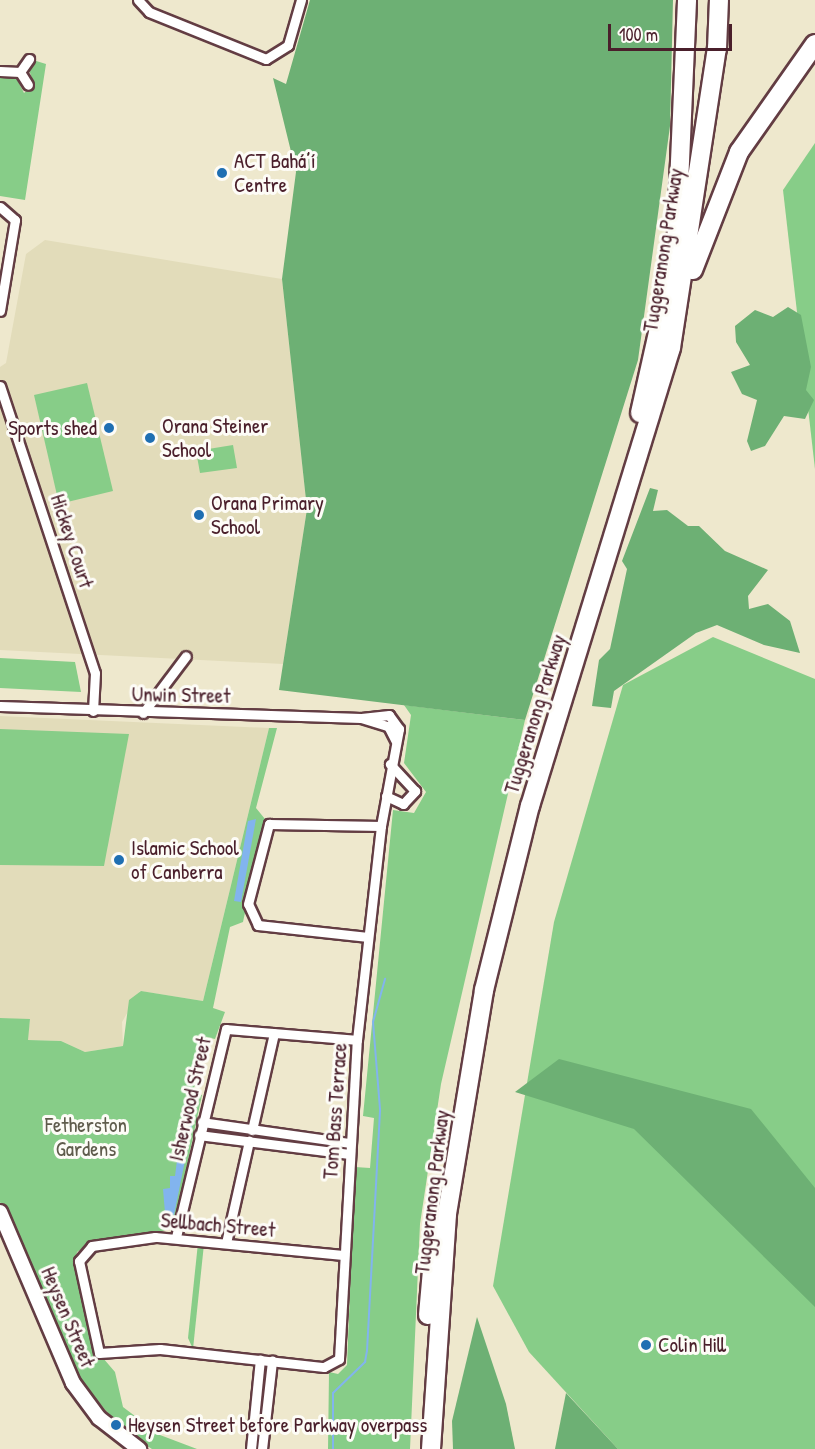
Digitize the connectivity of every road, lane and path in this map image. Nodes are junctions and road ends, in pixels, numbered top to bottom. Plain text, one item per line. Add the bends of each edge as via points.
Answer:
1 (138, 0) edge
2 (301, 0) edge
3 (687, 0) edge
4 (708, 0) edge
5 (719, 0) edge
6 (815, 44) edge
7 (29, 59) dead end
8 (0, 71) edge
9 (20, 72) junction
10 (28, 85) dead end
11 (0, 207) edge
12 (675, 255) junction
13 (0, 311) edge
14 (671, 348) junction
15 (0, 386) edge
16 (186, 656) dead end
17 (0, 706) edge
18 (93, 711) junction
19 (143, 713) junction
20 (395, 740) joint
21 (390, 764) junction
22 (386, 796) junction
23 (381, 826) junction
24 (368, 937) junction
25 (274, 1033) junction
26 (357, 1040) junction
27 (202, 1122) junction
28 (252, 1130) junction
29 (199, 1135) junction
30 (249, 1142) junction
31 (350, 1143) junction
32 (349, 1154) junction
33 (0, 1212) edge
34 (176, 1237) junction
35 (226, 1243) junction
36 (344, 1255) junction
37 (260, 1359) junction
38 (272, 1361) junction
39 (134, 1449) edge
40 (251, 1449) edge
41 (262, 1449) edge
42 (422, 1449) edge
43 (431, 1449) edge

1 - 2 street via 149,12 266,59 288,45
3 - 12 highway
4 - 12 highway, Tuggeranong Parkway
5 - 14 highway, Tuggeranong Parkway via 717,49
6 - 14 highway via 757,120 724,185
7 - 9 street
8 - 9 street
9 - 10 street
11 - 13 street via 15,220
12 - 42 highway, Tuggeranong Parkway via 633,442 519,806 472,992 431,1255
14 - 43 highway, Tuggeranong Parkway via 530,806 484,990 447,1214
15 - 18 street, Hickey Court via 95,673
16 - 19 street
17 - 18 street, Unwin Street
18 - 19 street, Unwin Street
19 - 20 street, Unwin Street via 394,718 399,729
20 - 21 street, Tom Bass Terrace
21 - 22 street, Tom Bass Terrace
21 - 22 street via 415,791 405,803
22 - 23 street, Tom Bass Terrace
23 - 24 street, Tom Bass Terrace
23 - 24 street via 269,824 248,904 258,925
24 - 26 street, Tom Bass Terrace
25 - 26 street, Isherwood Street
25 - 27 street, Isherwood Street via 226,1029
25 - 28 street
26 - 31 street, Tom Bass Terrace
27 - 28 street
27 - 29 street, Isherwood Street
28 - 31 street
29 - 30 street
29 - 34 street, Isherwood Street
30 - 32 street
30 - 35 street
31 - 32 street, Tom Bass Terrace
32 - 36 street, Tom Bass Terrace
33 - 39 main road, Heysen Street via 73,1383 110,1429
34 - 35 street, Sellbach Street
34 - 37 street, Sellbach Street via 84,1249 79,1261 99,1353 160,1349
35 - 36 street, Sellbach Street
36 - 38 street, Tom Bass Terrace via 338,1361 328,1366
37 - 38 street, Sellbach Street
37 - 40 street
38 - 41 street

